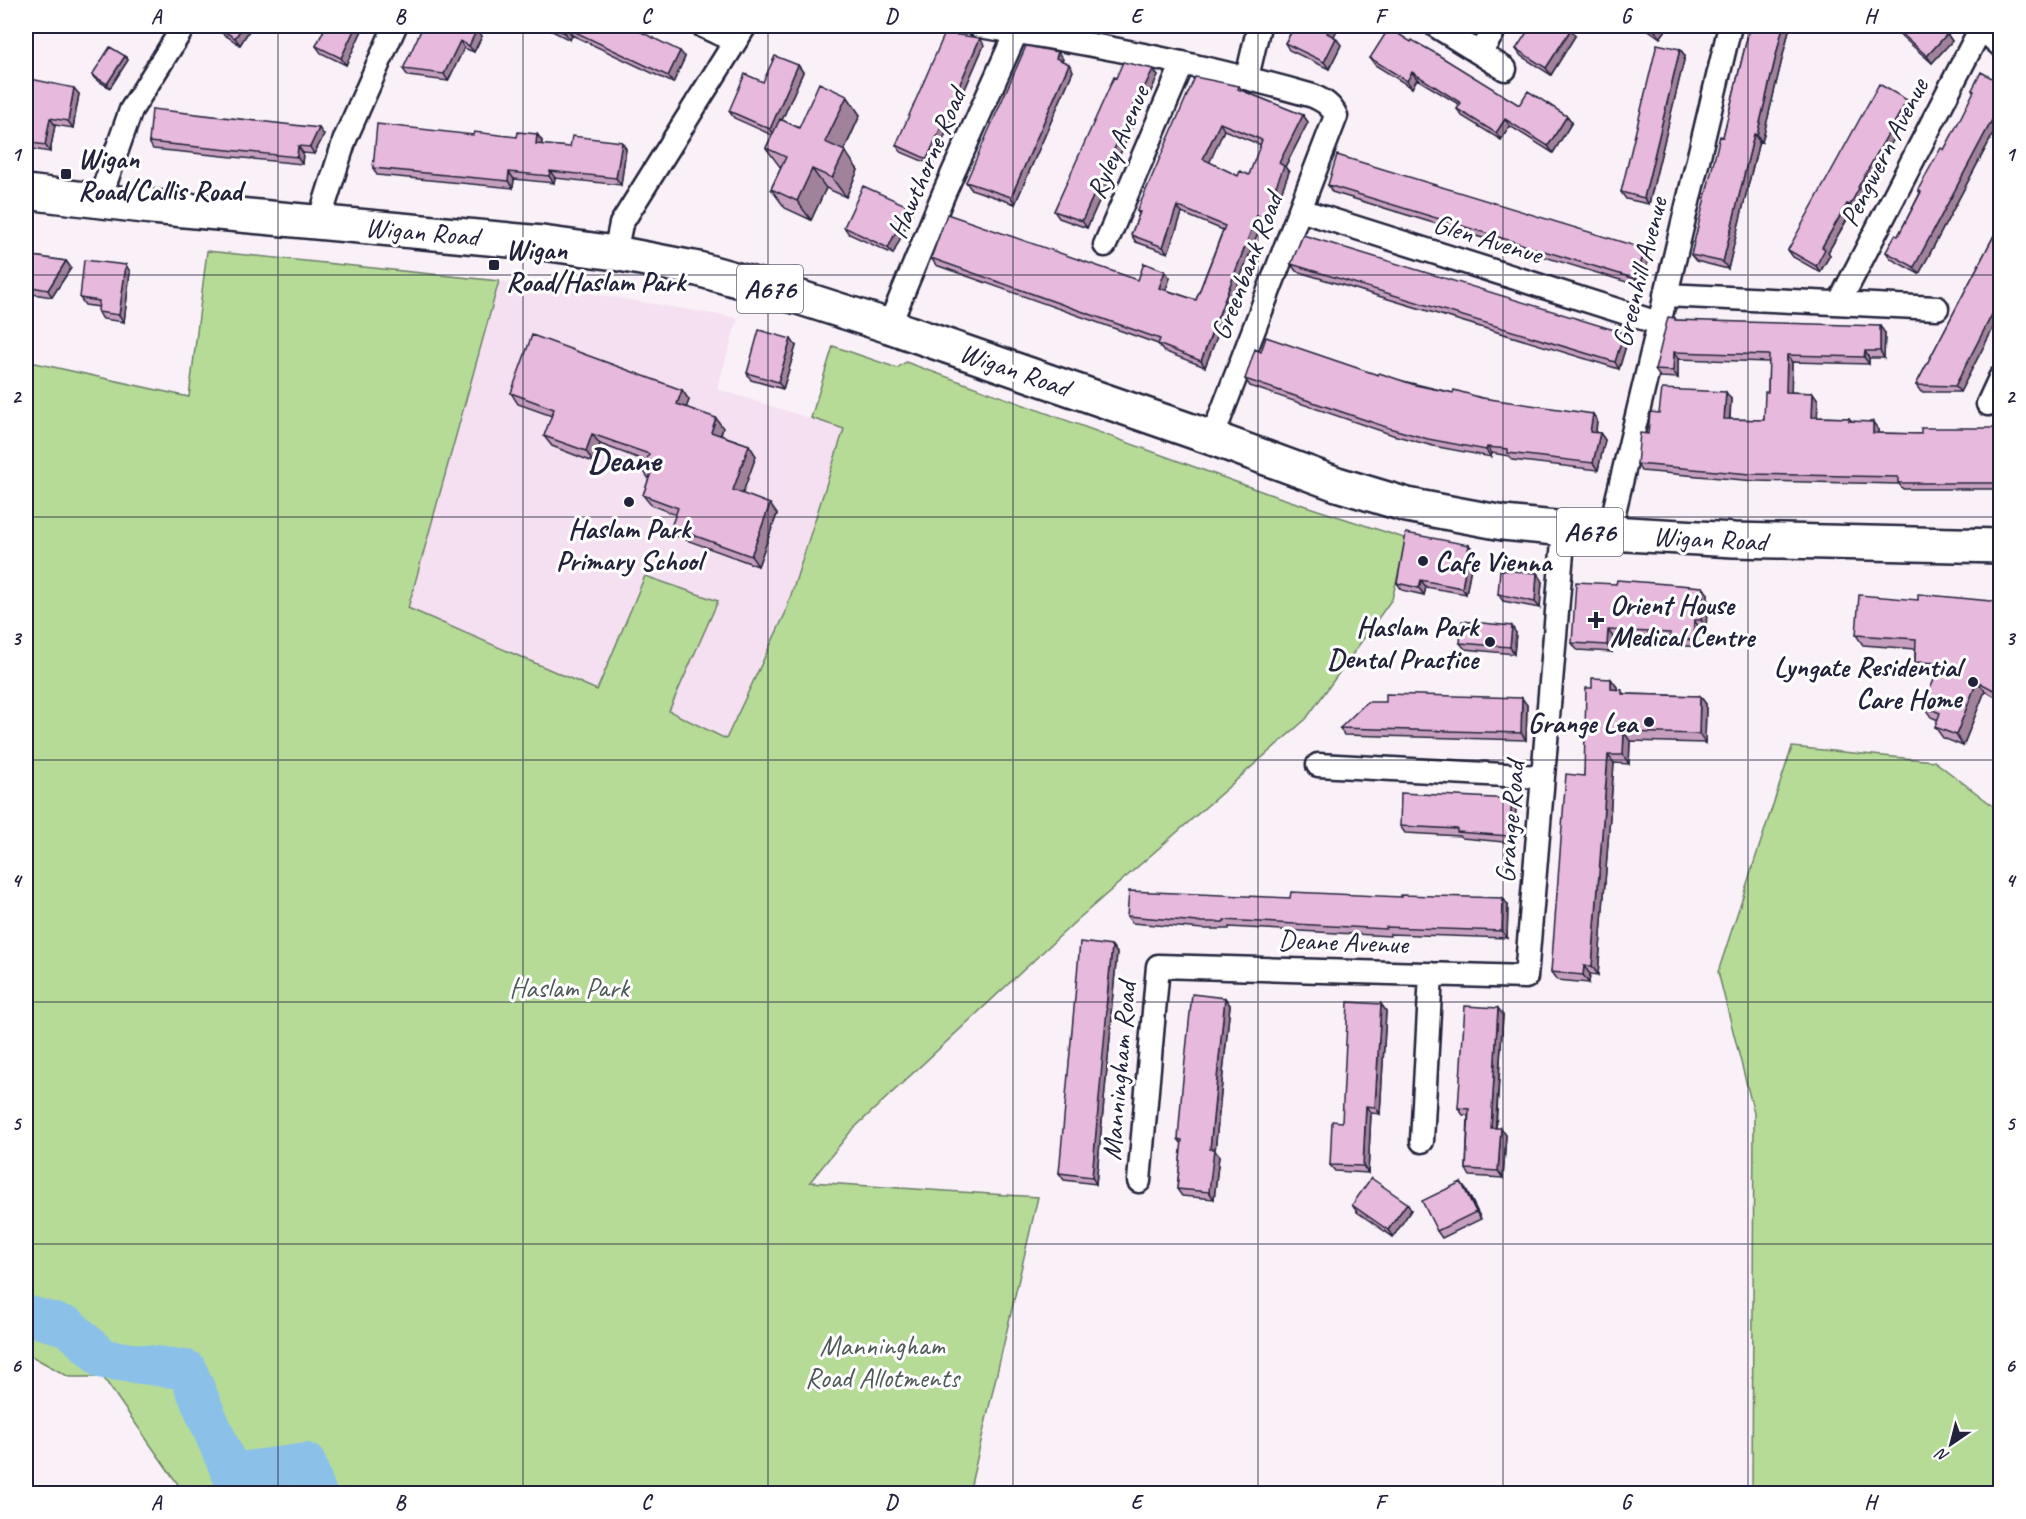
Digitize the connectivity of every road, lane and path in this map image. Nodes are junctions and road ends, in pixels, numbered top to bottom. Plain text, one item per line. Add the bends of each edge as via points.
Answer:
1 (184, 26) edge
2 (395, 26) edge
3 (703, 26) edge
4 (980, 26) edge
5 (1259, 26) edge
6 (1436, 26) edge
7 (1730, 26) edge
8 (1980, 27) edge
9 (1018, 28) edge
10 (740, 33) edge
11 (1492, 34) dead end
12 (2001, 45) edge
13 (1480, 53) junction
14 (1183, 63) junction
15 (1504, 69) dead end
16 (1247, 77) junction
17 (26, 192) edge
18 (99, 201) junction
19 (1300, 210) junction
20 (319, 221) junction
21 (1105, 245) dead end
22 (615, 253) junction
23 (1665, 295) junction
24 (1839, 303) junction
25 (1937, 308) dead end
26 (1658, 323) junction
27 (889, 326) junction
28 (2001, 378) edge
29 (1988, 404) dead end
30 (1212, 438) junction
31 (1564, 530) junction
32 (1608, 533) junction
33 (2001, 546) edge
34 (1318, 765) dead end
35 (1542, 777) junction
36 (1158, 966) joint
37 (1431, 974) junction
38 (1526, 977) joint
39 (1422, 1141) dead end
40 (1139, 1181) dead end

1 - 18 street via 131,110
2 - 20 street via 345,139
3 - 10 street
4 - 9 street
5 - 16 street
6 - 13 street
7 - 23 street, Greenhill Avenue
8 - 12 street
8 - 24 street, Pengwern Avenue
9 - 14 street
9 - 27 street, Hawthorne Road
10 - 22 street via 621,225
11 - 13 street
13 - 15 street
14 - 16 street
14 - 21 street, Ryley Avenue
16 - 19 street, Greenbank Road via 1324,101 1336,116
17 - 18 main road, Wigan Road / A676
18 - 20 main road, Wigan Road / A676
19 - 26 street, Glen Avenue
19 - 30 street, Greenbank Road
20 - 22 main road, Wigan Road / A676
22 - 27 main road, Wigan Road / A676 via 698,269
23 - 24 street
23 - 26 street, Greenhill Avenue
24 - 25 street
26 - 32 street, Greenhill Avenue
27 - 30 main road, Wigan Road / A676
28 - 29 street
30 - 31 main road, Wigan Road / A676 via 1407,505
31 - 32 main road, Wigan Road / A676
31 - 35 street, Grange Road
32 - 33 main road, Wigan Road / A676
34 - 35 street
35 - 38 street, Grange Road
36 - 37 street, Deane Avenue
36 - 40 street, Manningham Road
37 - 38 street, Deane Avenue
37 - 39 street

